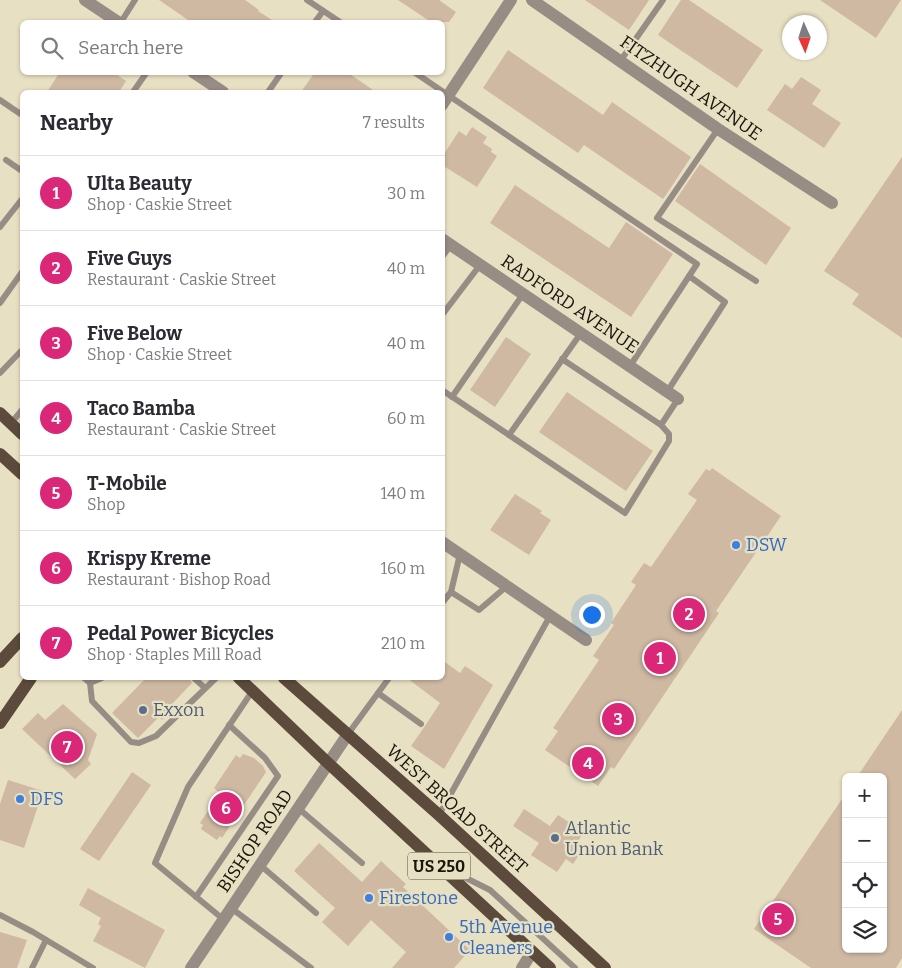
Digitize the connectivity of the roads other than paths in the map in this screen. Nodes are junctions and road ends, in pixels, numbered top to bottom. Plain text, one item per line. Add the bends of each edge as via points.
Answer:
1 (85, 0) edge
2 (135, 0) edge
3 (308, 0) edge
4 (511, 0) edge
5 (532, 0) edge
6 (663, 0) edge
7 (323, 11) junction
8 (117, 20) edge
9 (121, 20) edge
10 (316, 20) edge
11 (337, 20) edge
12 (621, 60) junction
13 (145, 75) edge
14 (198, 75) edge
15 (280, 75) edge
16 (417, 75) edge
17 (135, 90) edge
18 (221, 90) edge
19 (269, 90) edge
20 (434, 90) edge
21 (446, 101) edge
22 (1, 102) edge
23 (20, 114) edge
24 (718, 129) junction
25 (6, 160) dead end
26 (20, 170) edge
27 (20, 201) edge
28 (832, 204) dead end
29 (0, 226) edge
30 (447, 242) edge
31 (480, 264) junction
32 (20, 275) edge
33 (689, 276) junction
34 (756, 281) dead end
35 (523, 294) junction
36 (0, 303) edge
37 (445, 311) edge
38 (581, 333) junction
39 (20, 352) edge
40 (562, 359) junction
41 (630, 366) junction
42 (1, 369) edge
43 (445, 392) edge
44 (672, 395) junction
45 (452, 397) junction
46 (20, 412) edge
47 (0, 413) edge
48 (11, 423) junction
49 (661, 425) junction
50 (20, 432) edge
51 (509, 435) junction
52 (0, 454) edge
53 (20, 472) edge
54 (445, 544) edge
55 (460, 554) junction
56 (507, 586) junction
57 (451, 592) junction
58 (445, 599) edge
59 (550, 616) junction
60 (20, 640) edge
61 (586, 640) dead end
62 (0, 662) edge
63 (30, 680) edge
64 (86, 680) edge
65 (97, 680) edge
66 (196, 680) edge
67 (214, 680) edge
68 (241, 680) edge
69 (286, 680) edge
70 (388, 680) edge
71 (90, 683) junction
72 (205, 688) junction
73 (253, 690) junction
74 (378, 693) junction
75 (0, 723) edge
76 (421, 724) dead end
77 (229, 725) junction
78 (348, 734) junction
79 (328, 763) junction
80 (298, 808) junction
81 (439, 815) junction
82 (436, 862) junction
83 (362, 863) dead end
84 (260, 865) junction
85 (196, 897) junction
86 (231, 908) junction
87 (316, 913) dead end
88 (0, 915) edge
89 (223, 920) junction
90 (46, 940) junction
91 (532, 952) junction
92 (32, 968) edge
93 (93, 968) edge
94 (191, 968) edge
95 (311, 968) edge
96 (522, 968) edge
97 (550, 968) edge
98 (575, 968) edge
99 (605, 968) edge

1 - 8 street
2 - 9 lane
3 - 7 lane
4 - 21 street
5 - 12 street, FITZHUGH AVENUE
6 - 12 lane
7 - 10 lane
7 - 11 lane
12 - 24 street, FITZHUGH AVENUE
13 - 17 lane
14 - 18 street
15 - 19 lane
16 - 20 lane
21 - 33 lane via 697,264
22 - 23 lane
24 - 28 street, FITZHUGH AVENUE
24 - 34 lane via 657,218
25 - 26 lane
27 - 29 lane
30 - 31 street, RADFORD AVENUE
31 - 35 street, RADFORD AVENUE
31 - 37 lane
32 - 36 lane
33 - 41 lane
33 - 44 lane via 725,302
35 - 38 street, RADFORD AVENUE
35 - 45 lane
38 - 40 lane
38 - 41 street, RADFORD AVENUE
39 - 42 lane
40 - 49 lane
40 - 51 lane
41 - 44 street, RADFORD AVENUE
43 - 45 lane
44 - 49 lane
45 - 51 lane
46 - 48 lane
47 - 48 main road
48 - 50 main road
49 - 51 lane via 669,434 669,441 625,513
52 - 53 main road
54 - 55 street
55 - 56 street
55 - 57 lane
56 - 57 lane via 478,610
56 - 59 street
57 - 58 lane
59 - 61 street
59 - 81 lane
60 - 62 main road
63 - 75 main road
64 - 71 lane
65 - 71 lane
66 - 72 lane
67 - 72 lane
68 - 73 main road, US 250
69 - 78 main road, WEST BROAD STREET / US 250
70 - 74 lane
71 - 72 lane via 92,701 131,742 139,743 156,736
73 - 77 lane
73 - 79 main road, US 250
74 - 76 lane
74 - 78 lane
77 - 85 lane via 188,788 155,863
77 - 85 lane via 265,758 278,776
78 - 79 street, BISHOP ROAD
78 - 81 main road, WEST BROAD STREET / US 250
79 - 80 street, BISHOP ROAD
79 - 82 main road, US 250
80 - 83 lane
80 - 84 street, BISHOP ROAD
81 - 99 main road, WEST BROAD STREET / US 250
82 - 91 main road, US 250
82 - 98 lane via 490,890
84 - 86 street, BISHOP ROAD
84 - 87 lane
85 - 89 lane
86 - 89 street, BISHOP ROAD
86 - 95 lane
88 - 90 lane
89 - 94 street, BISHOP ROAD
90 - 92 lane
90 - 93 lane
91 - 96 street
91 - 97 main road, US 250

